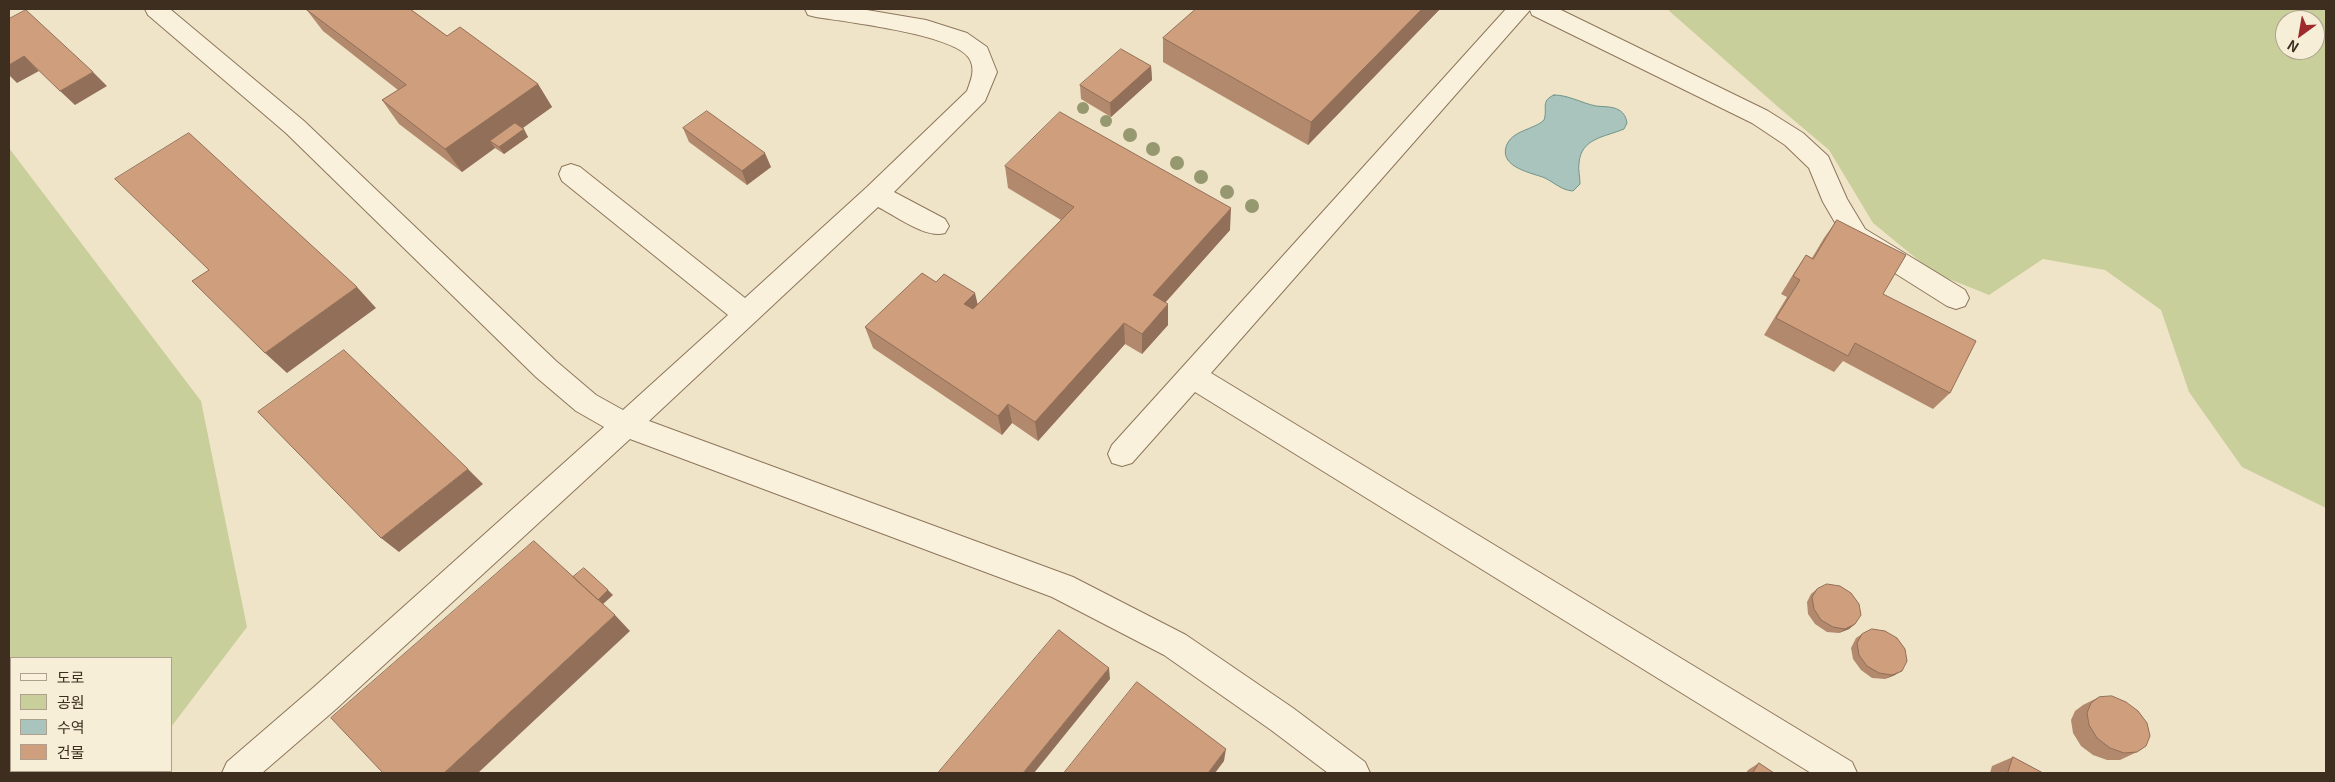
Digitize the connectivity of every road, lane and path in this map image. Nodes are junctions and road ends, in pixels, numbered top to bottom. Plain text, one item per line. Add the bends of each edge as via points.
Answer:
1 (156, 9) edge
2 (816, 9) edge
3 (1519, 9) edge
4 (1540, 9) edge
5 (571, 174) dead end
6 (876, 194) junction
7 (936, 226) dead end
8 (1956, 298) dead end
9 (746, 314) junction
10 (1191, 375) junction
11 (626, 425) junction
12 (1122, 454) dead end
13 (238, 773) edge
14 (1354, 773) edge
15 (1841, 773) edge

1 - 11 street via 295,127 546,369 586,403
2 - 6 street via 926,28 959,39 978,53 985,72 977,95
3 - 10 street
4 - 8 street via 1760,117 1794,139 1819,164 1856,236
5 - 9 street
6 - 7 street
6 - 9 street
9 - 11 street
10 - 12 street
10 - 15 street
11 - 13 street
11 - 14 street via 1062,587 1174,645

